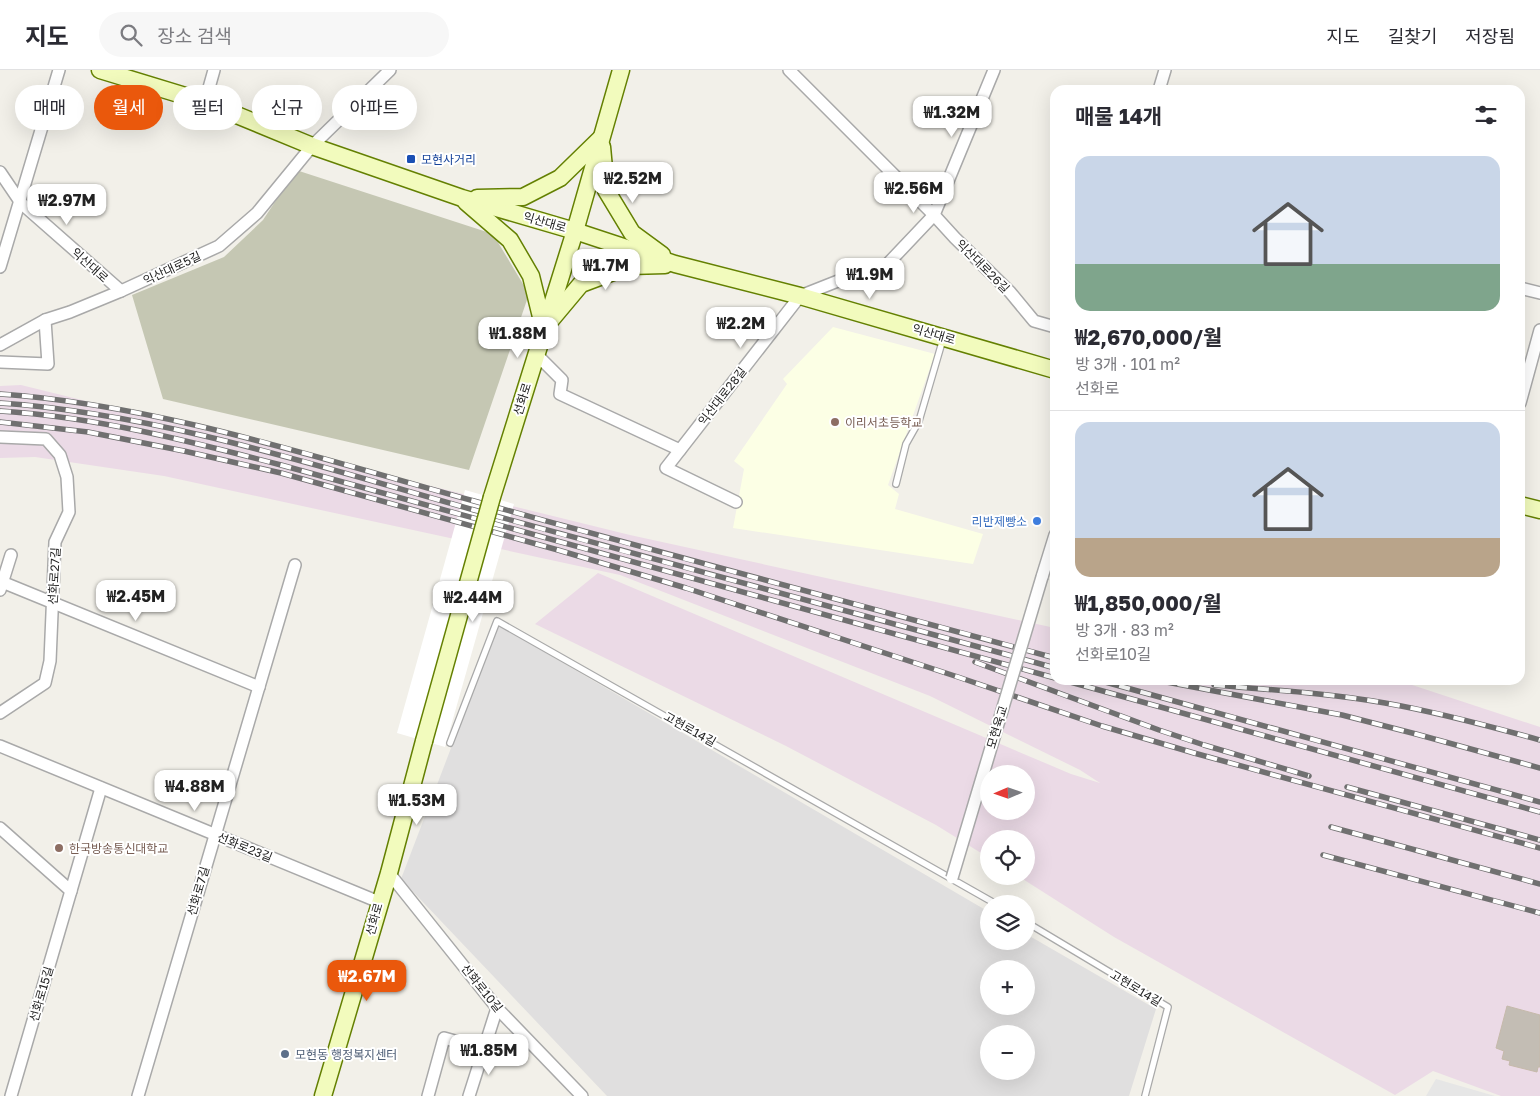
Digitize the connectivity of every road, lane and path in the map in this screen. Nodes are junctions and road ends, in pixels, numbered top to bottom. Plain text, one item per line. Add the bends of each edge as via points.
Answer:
1 (59, 70) edge
2 (100, 70) edge
3 (214, 70) edge
4 (390, 70) edge
5 (621, 70) edge
6 (789, 70) edge
7 (994, 70) edge
8 (1165, 70) edge
9 (210, 85) edge
10 (1160, 85) edge
11 (173, 92) edge
12 (242, 117) edge
13 (601, 137) junction
14 (312, 146) junction
15 (0, 172) edge
16 (462, 198) junction
17 (21, 203) junction
18 (934, 215) junction
19 (575, 231) junction
20 (675, 264) junction
21 (0, 267) edge
22 (1525, 289) edge
23 (121, 291) junction
24 (1540, 293) edge
25 (800, 296) junction
26 (45, 320) junction
27 (1050, 326) edge
28 (544, 329) junction
29 (1540, 330) edge
30 (943, 336) junction
31 (0, 345) edge
32 (536, 354) junction
33 (0, 362) edge
34 (1050, 365) edge
35 (1525, 385) edge
36 (0, 439) edge
37 (680, 450) junction
38 (896, 484) dead end
39 (736, 502) dead end
40 (1525, 506) edge
41 (1540, 510) edge
42 (1050, 551) edge
43 (11, 555) dead end
44 (295, 565) dead end
45 (1, 586) edge
46 (52, 602) junction
47 (259, 687) junction
48 (0, 713) edge
49 (450, 743) dead end
50 (0, 746) edge
51 (101, 788) junction
52 (0, 828) edge
53 (215, 834) junction
54 (389, 873) junction
55 (952, 878) junction
56 (71, 891) junction
57 (981, 895) edge
58 (379, 902) junction
59 (1035, 927) edge
60 (497, 1008) junction
61 (484, 1049) junction
62 (322, 1095) edge
63 (11, 1096) edge
64 (138, 1096) edge
65 (428, 1096) edge
66 (469, 1096) edge
67 (582, 1096) edge
68 (1145, 1096) edge

1 - 17 street
2 - 11 main road, 익산대로
3 - 9 street
4 - 14 street, 익산대로5길
5 - 13 main road, 선화로
6 - 18 street, 익산대로26길
7 - 18 street
8 - 10 street
12 - 14 main road, 익산대로
13 - 16 main road via 560,178 522,197
13 - 19 main road, 선화로
13 - 20 main road via 606,190 632,233
14 - 16 main road, 익산대로
14 - 23 street, 익산대로5길 via 256,213 219,246
15 - 17 street, 익산대로
16 - 19 main road, 익산대로
16 - 28 main road via 510,240 531,276
17 - 21 street
17 - 23 street, 익산대로
18 - 25 street via 880,272 843,279
18 - 27 street, 익산대로26길 via 1034,321
19 - 20 main road, 익산대로
19 - 28 main road, 선화로
20 - 25 main road, 익산대로
20 - 28 main road via 629,266 581,284
22 - 24 street
23 - 26 street, 익산대로5길
25 - 30 main road, 익산대로
25 - 37 street, 익산대로28길
26 - 31 street, 익산대로5길
26 - 33 street via 48,364
28 - 32 main road, 선화로
29 - 35 street
30 - 34 main road, 익산대로
30 - 38 lane via 919,421 906,444
32 - 37 street via 562,380 560,394
32 - 54 main road, 선화로, bridge via 492,497
36 - 46 street, 선화로27길 via 46,439 60,455 67,477 70,512 55,542
37 - 39 street, 익산대로28길 via 666,468
40 - 41 main road
42 - 55 street, 모현육교, bridge
43 - 45 street
44 - 47 street, 선화로7길
45 - 46 street
46 - 47 street
46 - 48 street, 선화로27길 via 50,661 45,683
47 - 53 street, 선화로7길
49 - 55 lane, 고현로14길 via 497,620
50 - 51 street, 선화로23길
51 - 53 street, 선화로23길
51 - 56 street, 선화로15길
52 - 56 street
53 - 58 street, 선화로23길
53 - 64 street, 선화로7길
54 - 58 main road, 선화로
54 - 60 street, 선화로10길
55 - 57 lane, 고현로14길
56 - 63 street, 선화로15길
58 - 62 main road, 선화로
59 - 68 lane, 고현로14길 via 1168,1007
60 - 61 street
60 - 67 street, 선화로10길
61 - 65 street via 444,1038
61 - 66 street

